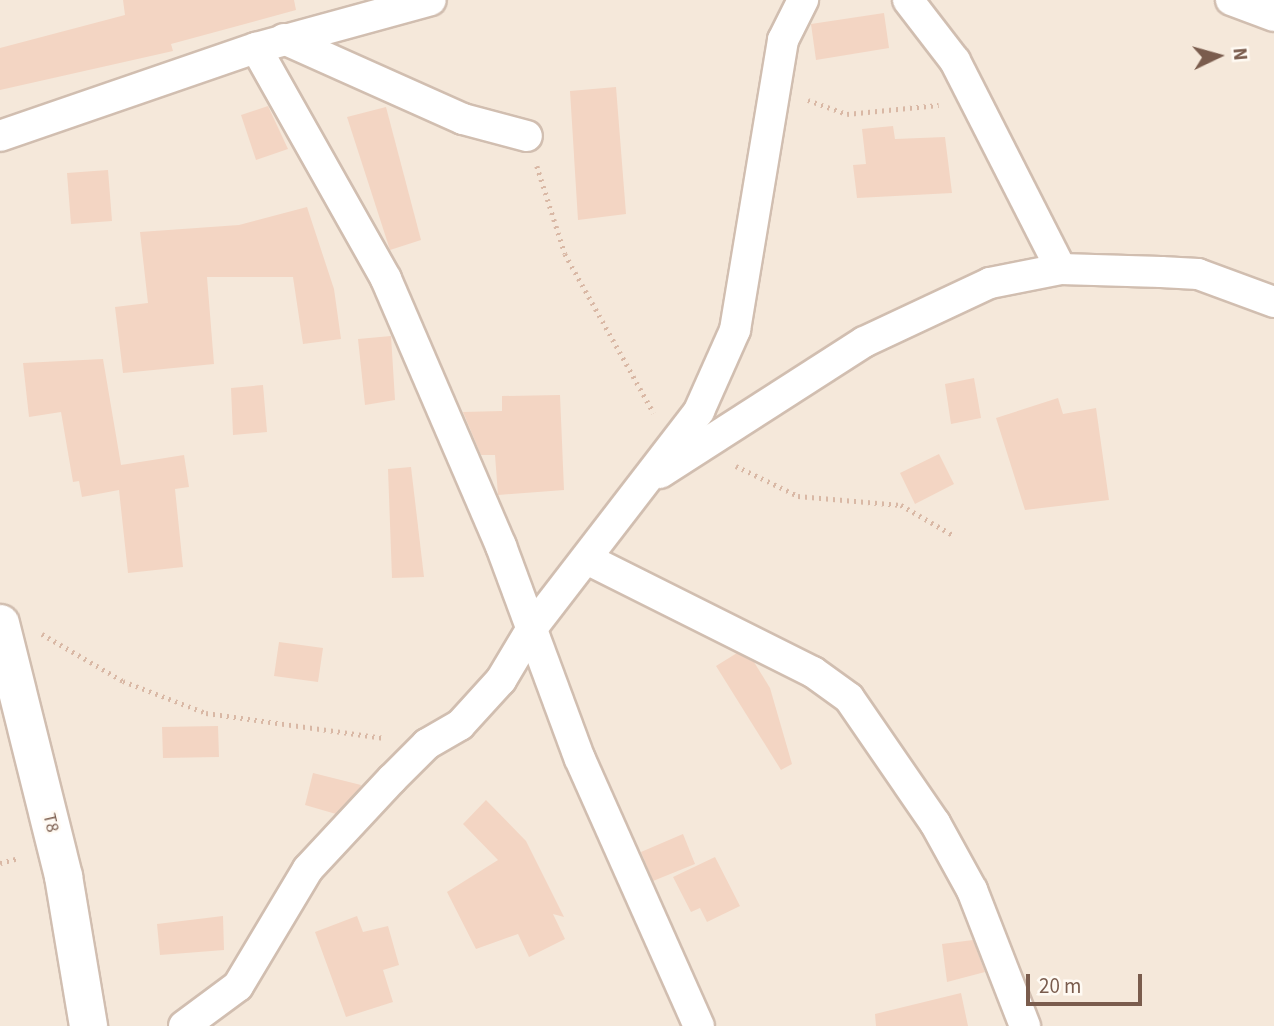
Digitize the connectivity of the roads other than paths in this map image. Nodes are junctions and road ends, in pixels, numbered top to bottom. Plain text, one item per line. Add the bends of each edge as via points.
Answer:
1 (431, 0) edge
2 (803, 0) edge
3 (1231, 0) edge
4 (917, 1) edge
5 (336, 12) edge
6 (1274, 16) edge
7 (284, 39) junction
8 (256, 48) junction
9 (0, 136) edge
10 (527, 136) road end
11 (1061, 269) junction
12 (1274, 302) edge
13 (683, 447) junction
14 (587, 559) junction
15 (16, 625) edge
16 (532, 628) junction
17 (88, 1026) edge
18 (184, 1026) edge
19 (699, 1026) edge
20 (1025, 1026) edge

1 - 5 street
2 - 13 street via 783,40 735,330
3 - 6 street
4 - 11 street
5 - 7 street
7 - 8 street
7 - 10 street via 463,119
8 - 9 street
8 - 16 street via 386,279
11 - 12 street via 1198,274
11 - 13 street via 954,295
13 - 14 street via 645,482
14 - 16 street
14 - 20 street via 813,672 849,698 935,822 972,890
15 - 17 street, T8
16 - 18 street via 501,680 460,725 427,744 292,888 238,986
16 - 19 street via 580,759

